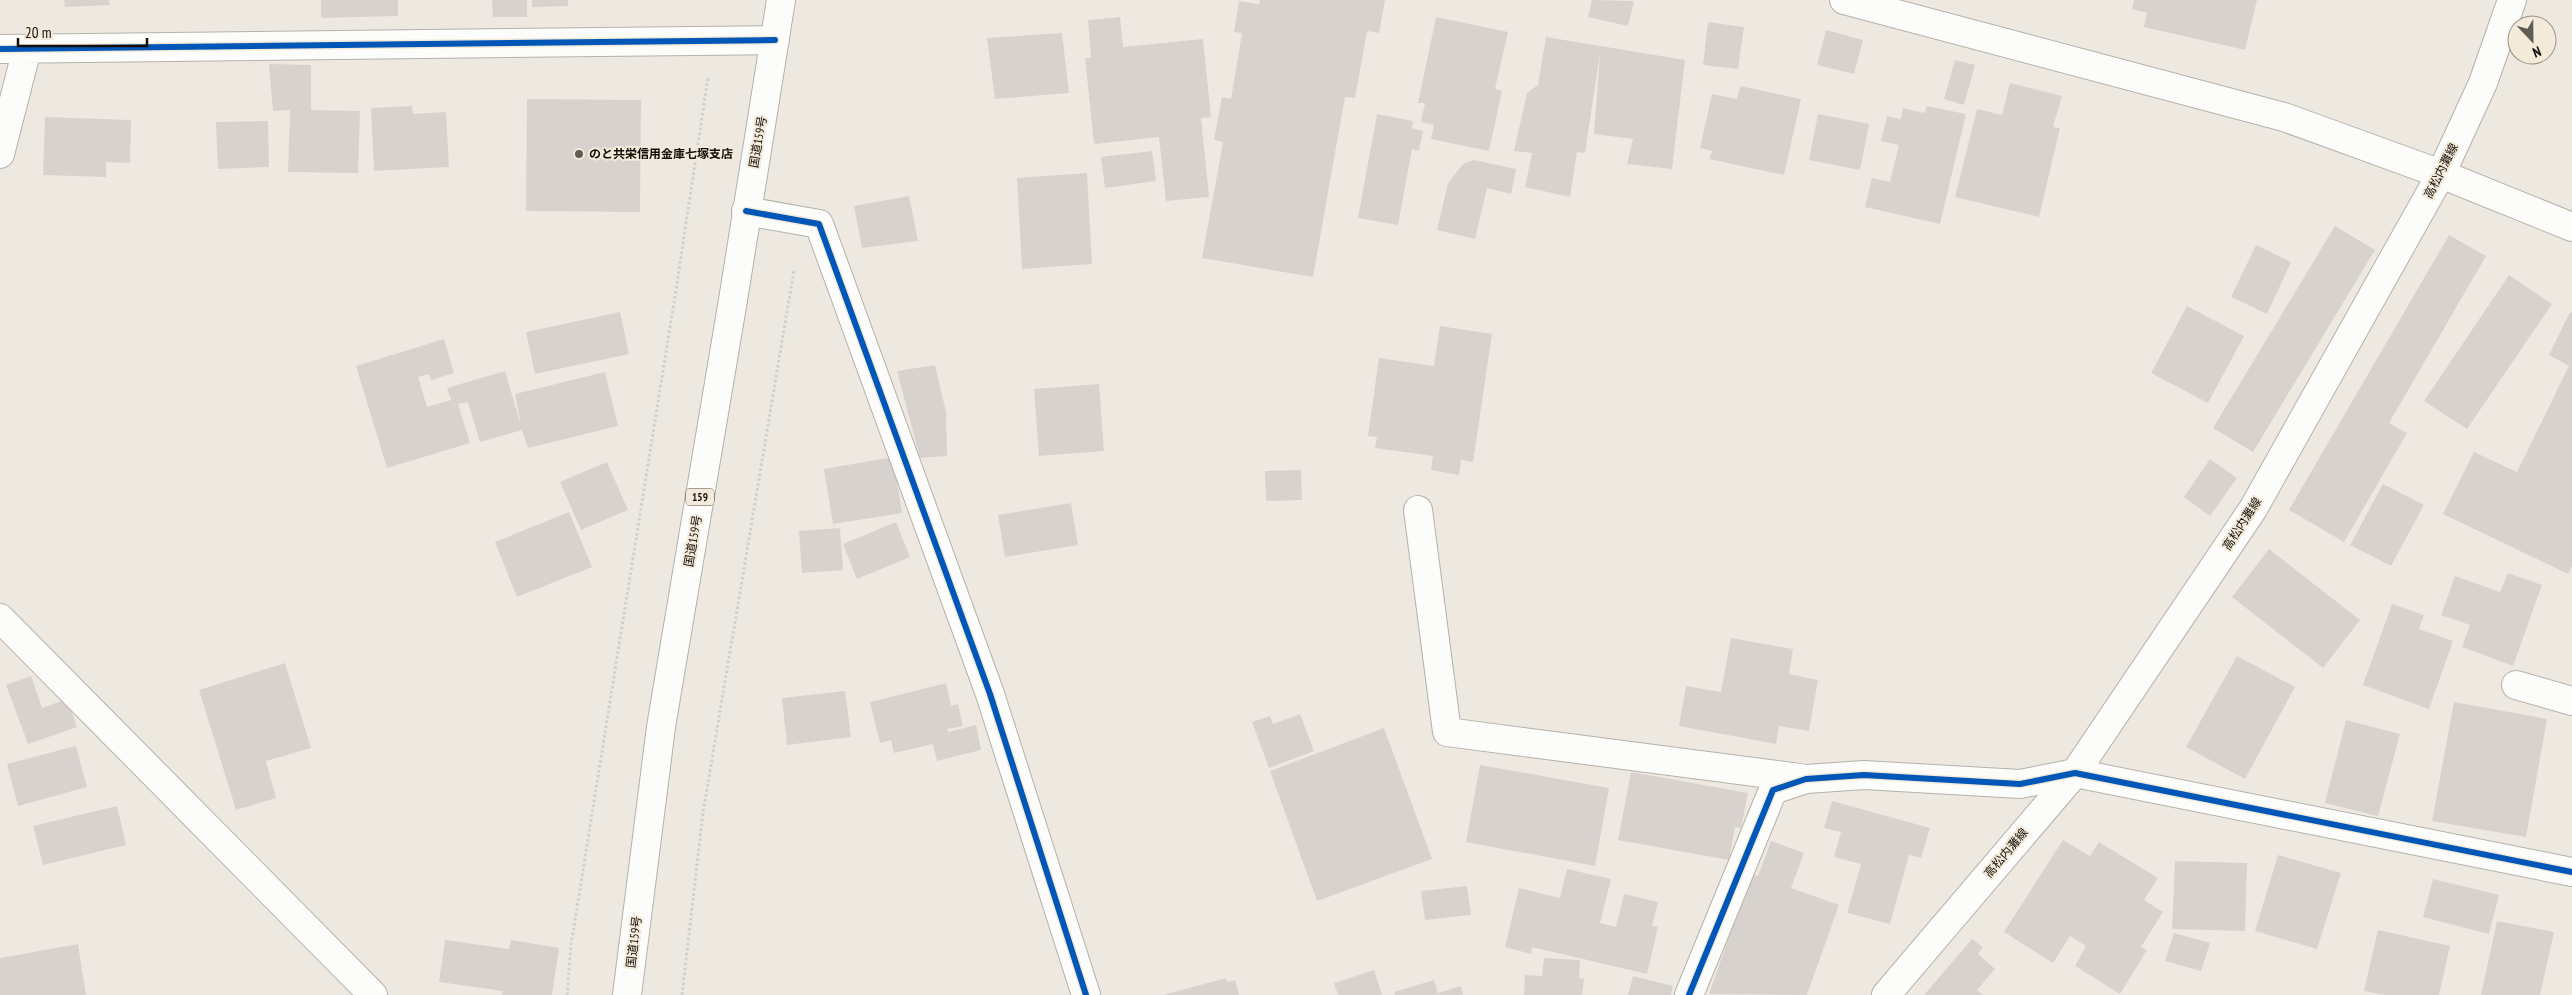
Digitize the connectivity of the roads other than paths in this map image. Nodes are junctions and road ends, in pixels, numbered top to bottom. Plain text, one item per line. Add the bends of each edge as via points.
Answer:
1 (781, 0) edge
2 (1844, 0) edge
3 (2512, 0) edge
4 (775, 40) junction
5 (0, 49) edge
6 (27, 49) junction
7 (0, 154) edge
8 (2441, 174) junction
9 (746, 211) junction
10 (2572, 227) edge
11 (1418, 510) dead end
12 (0, 618) edge
13 (2516, 685) dead end
14 (2572, 701) edge
15 (2074, 773) junction
16 (1806, 779) junction
17 (2572, 872) edge
18 (373, 995) edge
19 (627, 995) edge
20 (1086, 995) edge
21 (1689, 995) edge
22 (1886, 995) edge

1 - 4 main road, 国道159号 / 159
2 - 8 main road via 2284,117
3 - 8 main road, 高松内灘線 via 2483,83
4 - 6 main road
4 - 9 main road, 国道159号 / 159
5 - 6 main road
6 - 7 main road
8 - 10 main road
8 - 15 main road, 高松内灘線 via 2253,509
9 - 19 main road, 国道159号 / 159 via 661,727
9 - 20 main road via 819,224 990,694
11 - 16 main road via 1447,732
12 - 18 main road
13 - 14 main road
15 - 16 main road via 2020,784 1864,774
15 - 17 main road
15 - 22 main road, 高松内灘線
16 - 21 main road via 1774,790

